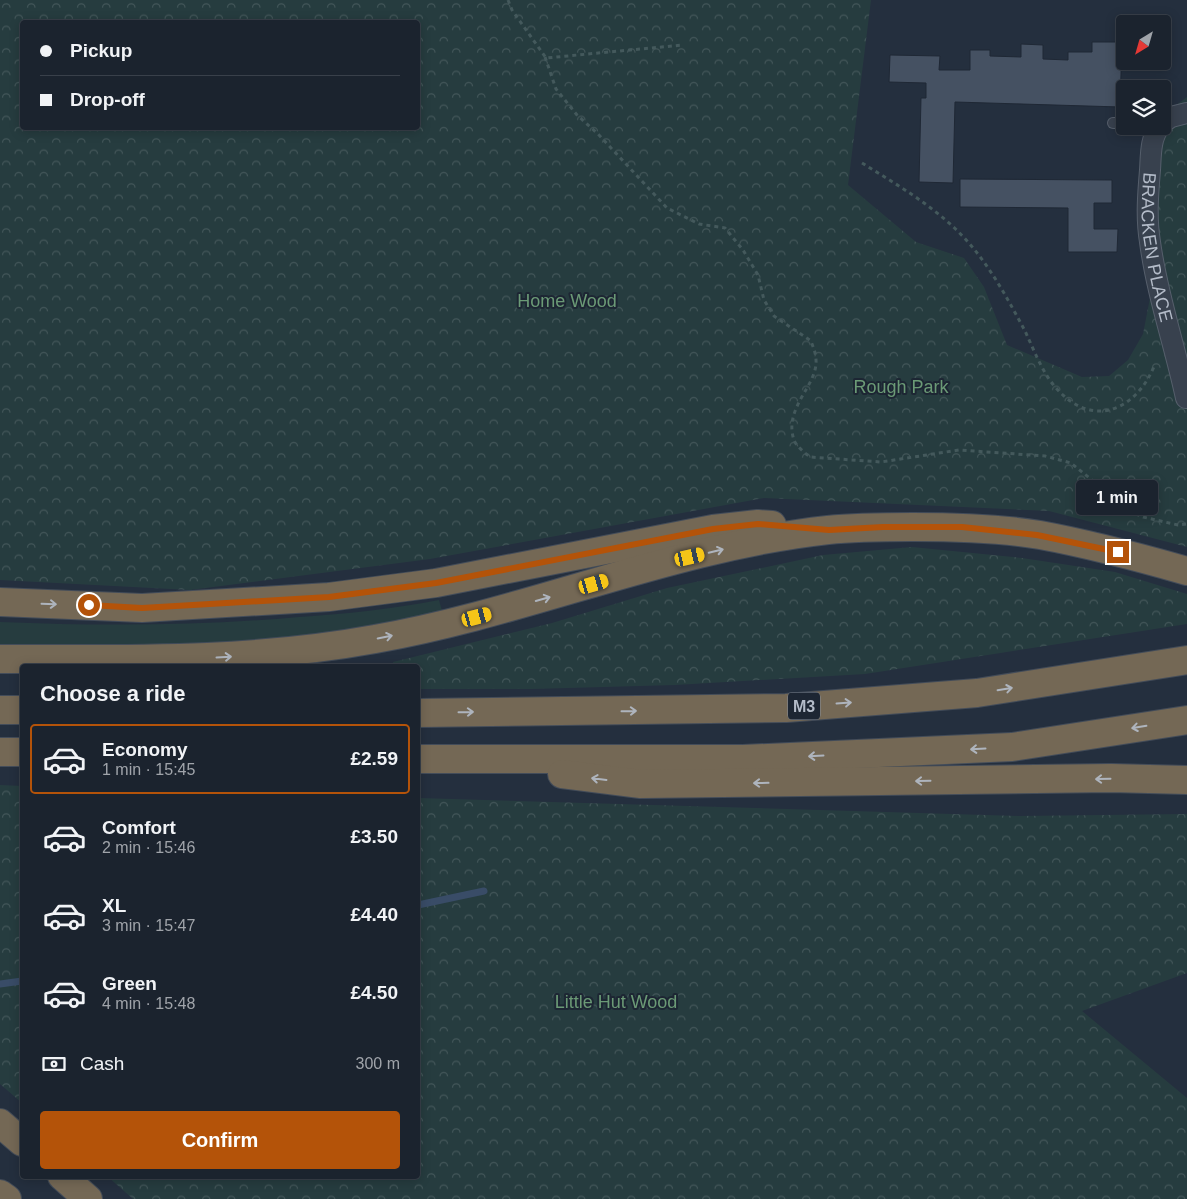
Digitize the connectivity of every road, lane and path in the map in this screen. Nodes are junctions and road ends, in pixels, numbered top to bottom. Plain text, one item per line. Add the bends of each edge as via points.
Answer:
1 (508, 0) edge
2 (684, 45) dead end
3 (545, 57) junction
4 (1187, 113) edge
5 (1171, 117) edge
6 (1154, 135) edge
7 (862, 163) dead end
8 (1156, 362) dead end
9 (1186, 398) edge
10 (1187, 524) edge
11 (829, 530) junction
12 (1187, 571) edge
13 (0, 602) edge
14 (0, 659) edge
15 (1187, 660) edge
16 (0, 710) edge
17 (20, 710) edge
18 (420, 713) edge
19 (1187, 720) edge
20 (0, 752) edge
21 (20, 752) edge
22 (420, 759) edge
23 (452, 760) junction
24 (1187, 780) edge
25 (0, 1123) edge
26 (20, 1140) edge
27 (65, 1179) edge
28 (0, 1194) edge
29 (7, 1199) edge
30 (88, 1199) edge

1 - 3 path
2 - 3 path
3 - 10 path via 556,89 577,116 667,208 699,224 725,228 758,275 764,300 774,316 811,341 816,361 792,421 794,441 810,457 881,462 959,450 1046,456 1071,463 1131,512 1178,525
4 - 5 street, BRACKEN PLACE
6 - 9 street, BRACKEN PLACE via 1148,186 1149,241
7 - 8 path via 920,201 968,242 1006,297 1044,370 1064,397 1085,408 1118,409 1142,388
11 - 12 highway via 962,527 1037,535
13 -> 11 highway via 142,608 329,597 436,583 713,529 758,524
14 -> 11 highway via 179,659 319,648 421,630 690,557
18 -> 15 highway, M3 via 795,707 977,694
16 - 17 highway
19 -> 23 highway via 1012,747 743,759
20 - 21 highway
22 - 23 highway
24 -> 23 highway via 1110,778 641,784
25 - 26 highway
27 - 30 highway
28 - 29 highway

